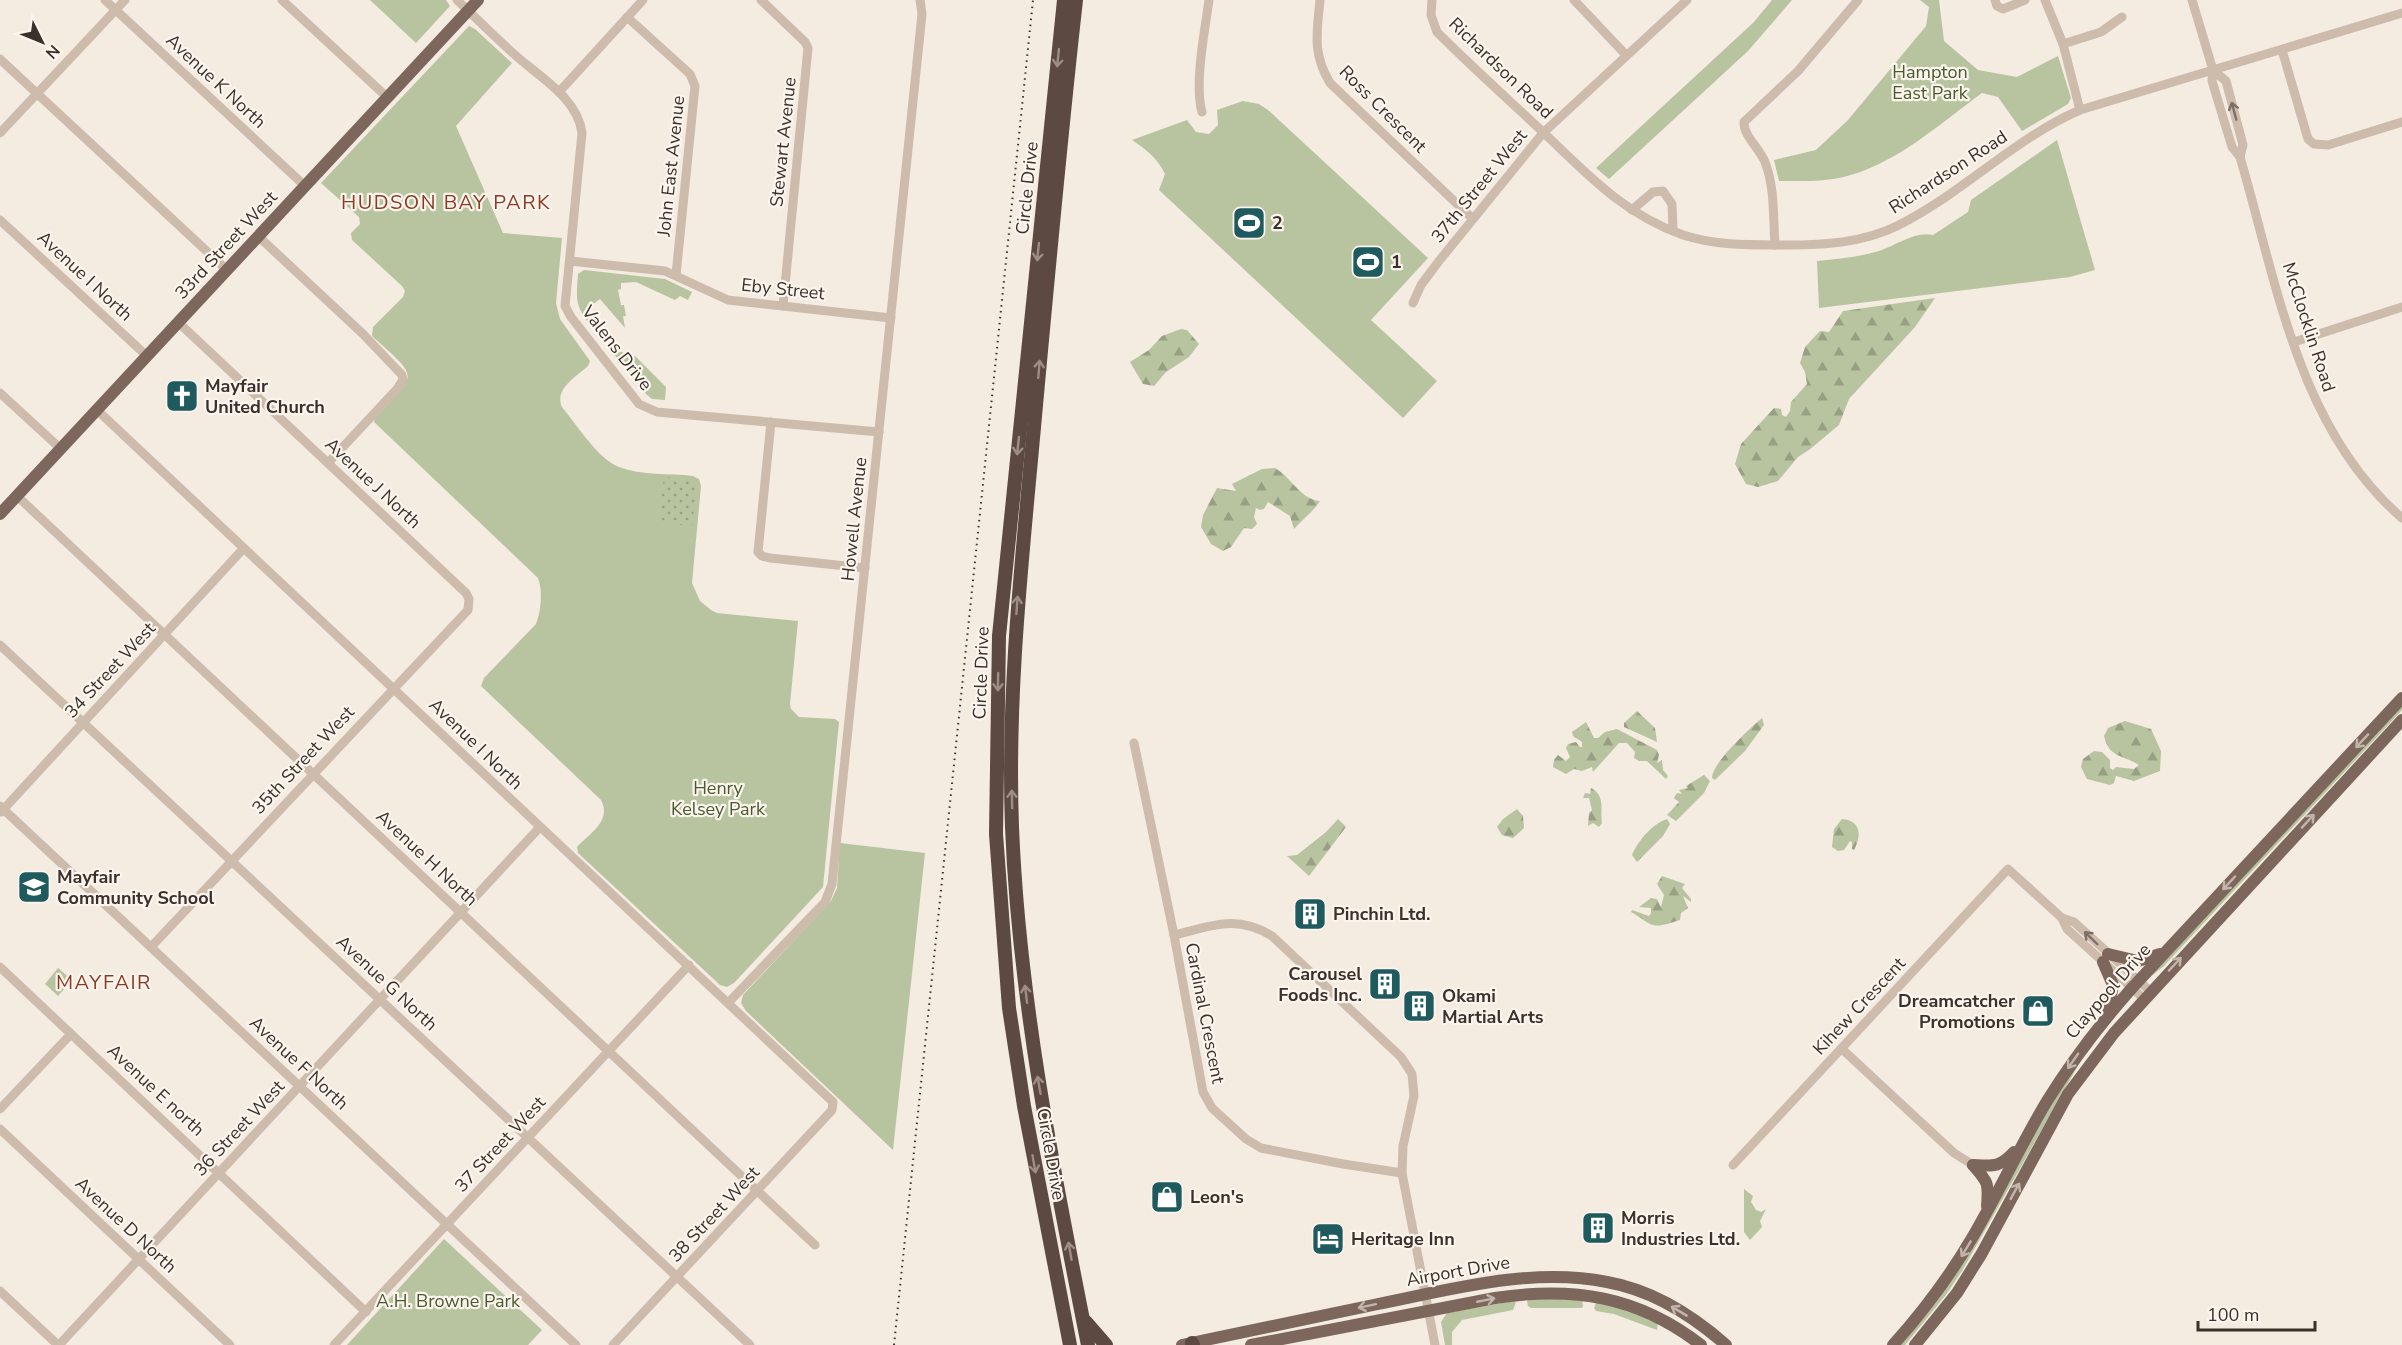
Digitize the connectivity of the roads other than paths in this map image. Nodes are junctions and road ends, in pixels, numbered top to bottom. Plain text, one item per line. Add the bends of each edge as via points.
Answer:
1 (105, 0) edge
2 (124, 0) edge
3 (282, 0) edge
4 (457, 0) edge
5 (478, 0) edge
6 (644, 0) edge
7 (761, 0) edge
8 (920, 0) edge
9 (1064, 0) edge
10 (1076, 0) edge
11 (1209, 0) edge
12 (1320, 0) edge
13 (1432, 0) edge
14 (1574, 0) edge
15 (1687, 0) edge
16 (1858, 0) edge
17 (1995, 0) edge
18 (2025, 0) edge
19 (2045, 0) edge
20 (2192, 0) edge
21 (116, 10) junction
22 (468, 10) junction
23 (2402, 13) edge
24 (627, 17) junction
25 (2122, 17) dead end
26 (2063, 44) junction
27 (2282, 50) junction
28 (1626, 56) junction
29 (0, 59) edge
30 (2213, 70) junction
31 (559, 92) junction
32 (36, 94) junction
33 (388, 98) junction
34 (2080, 110) junction
35 (1202, 112) dead end
36 (2402, 122) edge
37 (0, 133) edge
38 (1543, 133) junction
39 (305, 186) junction
40 (1632, 210) junction
41 (0, 219) edge
42 (1473, 219) junction
43 (1673, 231) junction
44 (258, 236) junction
45 (1775, 245) junction
46 (570, 261) junction
47 (227, 270) junction
48 (676, 275) junction
49 (1413, 303) dead end
50 (783, 306) junction
51 (2402, 308) edge
52 (891, 318) junction
53 (179, 323) junction
54 (2294, 342) junction
55 (148, 357) junction
56 (0, 393) edge
57 (97, 410) junction
58 (771, 422) junction
59 (879, 432) junction
60 (61, 449) junction
61 (328, 463) junction
62 (17, 496) junction
63 (0, 514) edge
64 (2402, 518) edge
65 (243, 549) junction
66 (865, 568) junction
67 (466, 593) joint
68 (165, 635) junction
69 (0, 645) edge
70 (394, 688) junction
71 (2402, 698) edge
72 (2402, 720) edge
73 (84, 722) junction
74 (1134, 743) dead end
75 (312, 774) junction
76 (1, 809) edge
77 (540, 827) junction
78 (232, 860) junction
79 (460, 912) junction
80 (1173, 935) junction
81 (151, 947) junction
82 (2164, 953) junction
83 (2106, 958) junction
84 (689, 965) junction
85 (0, 967) edge
86 (2135, 984) junction
87 (2147, 995) junction
88 (381, 999) junction
89 (728, 1003) junction
90 (2107, 1016) junction
91 (71, 1034) junction
92 (1842, 1049) junction
93 (610, 1050) junction
94 (300, 1086) junction
95 (833, 1102) joint
96 (0, 1109) edge
97 (0, 1130) edge
98 (528, 1138) junction
99 (2024, 1142) junction
100 (1733, 1165) dead end
101 (1972, 1165) junction
102 (219, 1173) junction
103 (1402, 1173) junction
104 (757, 1191) junction
105 (1986, 1213) junction
106 (447, 1224) junction
107 (815, 1245) dead end
108 (138, 1259) junction
109 (677, 1277) junction
110 (0, 1291) edge
111 (1424, 1294) junction
112 (1060, 1298) junction
113 (1081, 1308) junction
114 (1428, 1311) junction
115 (366, 1312) junction
116 (1189, 1344) edge
117 (59, 1345) edge
118 (230, 1345) edge
119 (334, 1345) edge
120 (576, 1345) edge
121 (613, 1345) edge
122 (750, 1345) edge
123 (1070, 1345) edge
124 (1077, 1345) edge
125 (1088, 1345) edge
126 (1106, 1345) edge
127 (1251, 1345) edge
128 (1435, 1345) edge
129 (1701, 1345) edge
130 (1726, 1345) edge
131 (1893, 1345) edge
132 (1915, 1345) edge

1 - 21 street, Avenue K North
2 - 21 street
3 - 33 street
4 - 22 street, Valens Drive
5 - 22 main road, 33rd Street West
6 - 24 street
7 - 50 street, Stewart Avenue via 808,48
8 - 52 street, Howell Avenue via 922,14
9 -> 112 highway, Circle Drive via 999,636 996,834 1009,1008
113 -> 10 highway, Circle Drive via 1028,1010 1017,899 1011,753 1017,600
11 - 35 street via 1201,69
12 - 42 street, Ross Crescent via 1316,44 1322,70 1330,83
13 - 38 street, Richardson Road via 1431,15 1437,32
14 - 28 street
15 - 28 street, 37th Street West
16 - 45 street via 1805,63 1744,122 1769,173
17 - 18 street via 1996,6 2003,9
19 - 26 street
20 - 30 street, McClocklin Road
21 - 32 street
21 - 39 street, Avenue K North
22 - 31 street, Valens Drive
22 - 33 main road, 33rd Street West
23 - 27 street, Richardson Road
24 - 31 street
24 - 48 street, John East Avenue via 690,74 695,86
25 - 26 street via 2101,32
26 - 34 street
27 - 30 street, Richardson Road
27 - 36 street via 2308,139 2314,144 2328,145
28 - 38 street, 37th Street West
29 - 32 street
30 - 34 street, Richardson Road
30 - 54 street, McClocklin Road via 2226,81 2243,145 2240,157
31 - 46 street, Valens Drive via 576,114 582,133
32 - 37 street
32 - 47 street
33 - 39 main road, 33rd Street West
34 - 45 street, Richardson Road via 2035,134 1895,227 1840,242
38 - 40 street, Richardson Road via 1607,193
38 - 42 street, 37th Street West
39 - 44 main road, 33rd Street West
40 - 43 street, Richardson Road
40 - 43 street via 1653,192 1663,192 1672,204
41 - 55 street, Avenue I North
42 - 49 street, 37th Street West via 1421,285
43 - 45 street, Richardson Road via 1714,242
44 - 47 main road, 33rd Street West
44 - 61 street via 402,375 397,389
46 - 48 street, Eby Street
46 - 58 street, Valens Drive via 567,312 639,404 651,411
47 - 53 main road, 33rd Street West
48 - 50 street, Eby Street via 728,300
50 - 52 street, Eby Street
51 - 54 street
52 - 59 street, Howell Avenue
53 - 55 main road, 33rd Street West
53 - 61 street, Avenue J North
54 - 64 street, McClocklin Road via 2308,383 2335,438 2366,481
55 - 57 main road, 33rd Street West
56 - 60 street
57 - 60 main road, 33rd Street West
57 - 65 street, Avenue I North
58 - 59 street, Valens Drive
58 - 66 street via 758,552 770,558
59 - 66 street, Howell Avenue
60 - 62 main road, 33rd Street West
61 - 67 street, Avenue J North
62 - 63 main road, 33rd Street West
62 - 68 street, Avenue H North
65 - 68 street, 34 Street West
65 - 70 street, Avenue I North
66 - 89 street, Howell Avenue via 830,893
67 - 70 street, 35th Street West via 468,610
68 - 73 street, 34 Street West
68 - 75 street, Avenue H North
69 - 73 street, Avenue G North
70 - 75 street, 35th Street West
70 - 77 street, Avenue I North
71 -> 82 main road, Claypool Drive
87 -> 72 main road, Claypool Drive
73 - 76 street, 34 Street West
73 - 78 street, Avenue G North
74 - 80 street
75 - 78 street, 35th Street West
75 - 79 street, Avenue H North
76 - 81 street, Avenue F North
77 - 79 street, 36 Street West
77 - 84 street, Avenue I North
78 - 81 street, 35th Street West
78 - 88 street, Avenue G North
79 - 88 street, 36 Street West
79 - 93 street, Avenue H North
80 - 103 street, Cardinal Crescent via 1203,1092 1212,1108 1261,1148
80 - 103 street, Cardinal Crescent via 1227,923 1257,927 1272,936 1401,1057 1412,1074 1414,1096 1403,1146
81 - 94 street, Avenue F North
82 - 83 main road via 2138,962
82 - 86 main road, Claypool Drive
83 - 86 street
83 - 90 main road via 2113,985
83 - 92 street, Kihew Crescent via 2074,922 2062,918 2008,869
84 - 89 street, Avenue I North
84 - 93 street, 37 Street West
85 - 91 street, Avenue E north
86 - 87 street
86 - 90 main road, Claypool Drive
132 -> 87 main road, Claypool Drive via 1957,1293 1982,1252 2068,1094
88 - 94 street, 36 Street West
88 - 98 street, Avenue G North
89 - 95 street, Avenue I North
90 -> 99 main road, Claypool Drive via 2071,1064
91 - 96 street
91 - 102 street, Avenue E north
92 - 100 street, Kihew Crescent
92 - 101 street via 1954,1153
93 - 98 street, 37 Street West
93 - 104 street, Avenue H North
94 - 102 street, 36 Street West
94 - 106 street, Avenue F North
95 - 104 street, 38 Street West via 832,1110
97 - 108 street, Avenue D North
98 - 106 street, 37 Street West
98 - 109 street, Avenue G North
99 - 101 main road via 2004,1163
99 - 105 main road, Claypool Drive
101 - 105 main road via 1989,1187
102 - 108 street, 36 Street West
102 - 115 street, Avenue E north
103 - 111 street, Cardinal Crescent
104 - 107 street, Avenue H North
104 - 109 street, 38 Street West
105 -> 131 main road, Claypool Drive via 1937,1292
106 - 115 street, 37 Street West
106 - 120 street, Avenue F North
108 - 117 street, 36 Street West
108 - 118 street, Avenue D North
109 - 121 street, 38 Street West
109 - 122 street, Avenue G North
110 - 117 street
111 - 114 street, Cardinal Crescent
111 -> 116 main road, Airport Drive
130 -> 111 main road, Airport Drive via 1669,1305 1608,1282 1540,1277
112 - 123 highway, Circle Drive
112 - 124 highway
113 - 125 highway, Circle Drive
113 - 126 highway via 1085,1322
114 - 127 main road, Airport Drive
114 - 128 street, Cardinal Crescent
114 -> 129 main road, Airport Drive via 1521,1294 1582,1294 1649,1312
115 - 119 street, 37 Street West

